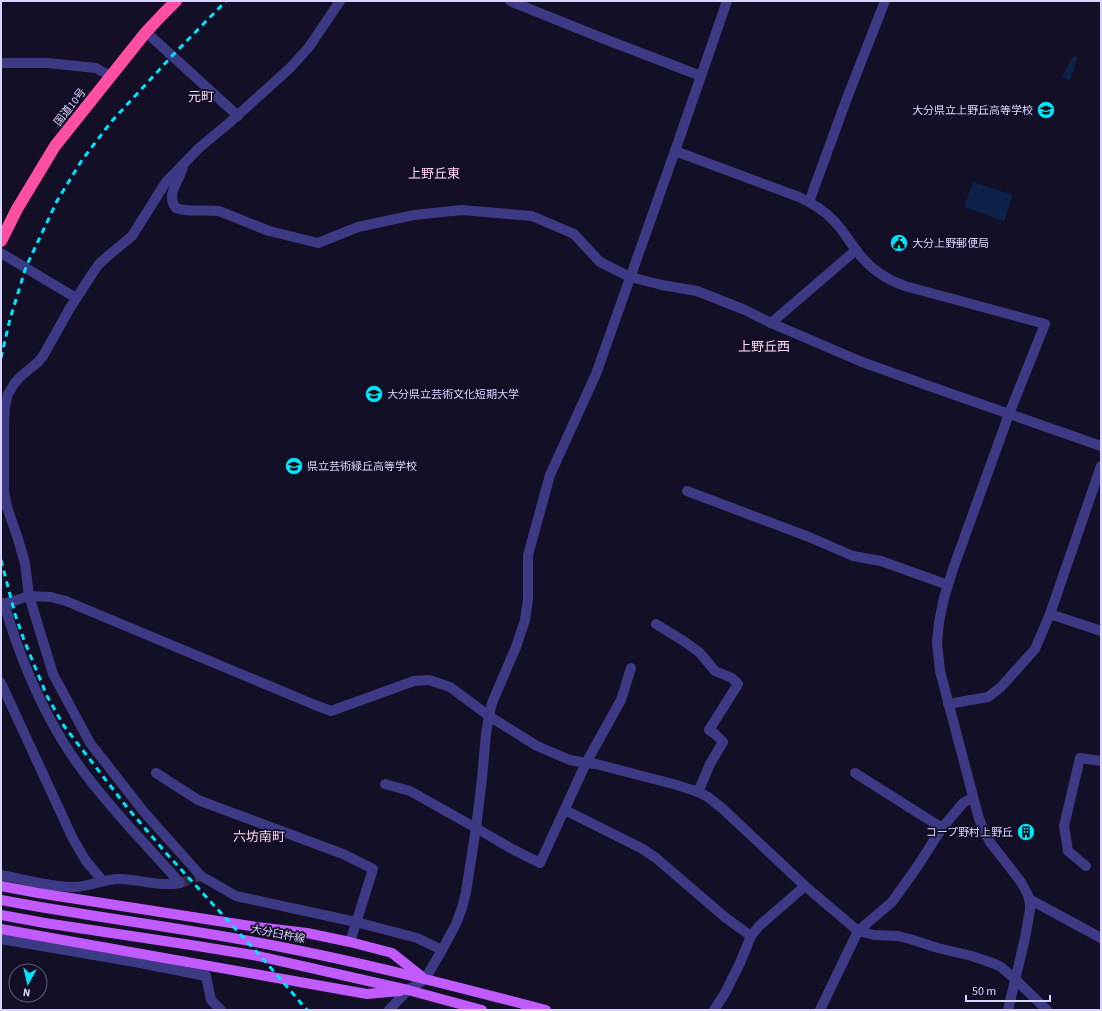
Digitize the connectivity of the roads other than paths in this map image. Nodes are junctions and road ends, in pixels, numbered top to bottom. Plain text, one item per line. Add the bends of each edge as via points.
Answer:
1 (176, 1) edge
2 (340, 1) edge
3 (510, 1) edge
4 (727, 1) edge
5 (885, 1) edge
6 (525, 4) edge
7 (146, 32) junction
8 (1, 63) edge
9 (110, 76) junction
10 (701, 76) junction
11 (238, 116) junction
12 (675, 151) junction
13 (184, 163) junction
14 (809, 202) junction
15 (1, 241) edge
16 (856, 250) junction
17 (1, 253) edge
18 (630, 277) junction
19 (76, 298) junction
20 (771, 322) junction
21 (1009, 414) junction
22 (1101, 446) edge
23 (1101, 466) edge
24 (688, 491) dead end
25 (948, 585) junction
26 (29, 596) junction
27 (3, 604) edge
28 (1050, 614) junction
29 (656, 624) dead end
30 (1101, 631) edge
31 (631, 668) dead end
32 (1, 683) edge
33 (948, 704) junction
34 (489, 716) junction
35 (1101, 761) edge
36 (586, 764) junction
37 (156, 773) dead end
38 (855, 773) dead end
39 (385, 784) dead end
40 (698, 792) junction
41 (973, 797) junction
42 (565, 810) junction
43 (476, 828) junction
44 (942, 828) junction
45 (1086, 866) dead end
46 (1, 875) edge
47 (103, 881) junction
48 (1, 886) edge
49 (805, 886) junction
50 (1029, 899) junction
51 (1, 900) edge
52 (1, 915) edge
53 (356, 922) junction
54 (1, 929) edge
55 (858, 931) junction
56 (751, 936) junction
57 (1101, 938) edge
58 (1, 939) edge
59 (350, 942) junction
60 (442, 950) junction
61 (143, 959) junction
62 (425, 978) junction
63 (1015, 979) junction
64 (408, 990) junction
65 (221, 1010) edge
66 (389, 1010) edge
67 (482, 1010) edge
68 (546, 1010) edge
69 (714, 1010) edge
70 (820, 1010) edge
71 (1008, 1010) edge
72 (1047, 1010) edge

1 - 7 highway, 国道10号
2 - 11 street via 304,53
3 - 6 street
4 - 10 street
5 - 14 street
6 - 10 street via 607,40
7 - 9 highway, 国道10号
7 - 11 street
8 - 9 street via 47,63 96,68
9 - 15 highway, 国道10号 via 55,146 20,203
10 - 12 street
11 - 13 street
12 - 14 street
12 - 18 street
13 - 18 street via 172,197 174,206 182,210 219,211 269,231 318,243 358,228 414,215 462,210 532,216 574,234 600,262
13 - 19 street via 166,182 132,236 99,264
14 - 16 street via 834,221
16 - 20 street
16 - 21 street via 876,272 904,286 1045,324
17 - 19 street
18 - 20 street via 662,286 697,291
18 - 34 street via 596,374 550,475 528,555 528,599 525,620
19 - 26 street via 43,356 14,384 5,406 4,491 25,563
20 - 21 street via 862,362
21 - 22 street
21 - 25 street
23 - 28 street
24 - 25 street via 853,556 881,561
25 - 33 street via 937,643 940,671
26 - 27 street
26 - 34 street via 66,601 331,711 414,681 429,680 450,687
26 - 53 street via 53,674 90,743 144,812 201,876 236,896
27 - 47 street via 29,676 62,741 96,788 180,884 162,885 118,879
28 - 30 street
28 - 33 street via 1035,649 1001,687 988,696
29 - 40 street via 686,642 700,653 715,671 732,678 738,684 710,730 723,742
31 - 36 street via 621,700
32 - 47 street via 73,839 86,861
33 - 41 street
34 - 36 street via 537,746
34 - 43 street
35 - 45 street via 1080,758 1064,826 1068,850
36 - 40 street via 596,764
36 - 42 street
37 - 53 street via 198,800 343,854 373,869
38 - 44 street
39 - 43 street via 410,791
40 - 49 street via 723,809
41 - 44 street via 963,803
41 - 50 street via 984,833 1026,889
42 - 43 street via 540,863
42 - 56 street via 656,858
43 - 60 street via 462,908
44 - 55 street via 897,896
46 - 47 street via 73,887
48 - 59 main road via 307,933
49 - 55 street
49 - 56 street
50 - 57 street
50 - 63 street via 1030,910
51 - 62 main road, 大分臼杵線 via 193,930
52 - 64 main road via 253,956
53 - 59 street
53 - 60 street via 417,938
54 - 61 main road
55 - 63 street via 898,936 972,956 1001,967
55 - 70 street
56 - 69 street via 740,963
58 - 61 street
59 - 62 main road via 392,954
60 - 62 street
61 - 64 main road via 368,994
61 - 65 street via 206,976 211,1000
62 - 64 street
62 - 68 main road, 大分臼杵線
63 - 71 street
63 - 72 street
64 - 66 street
64 - 67 main road

